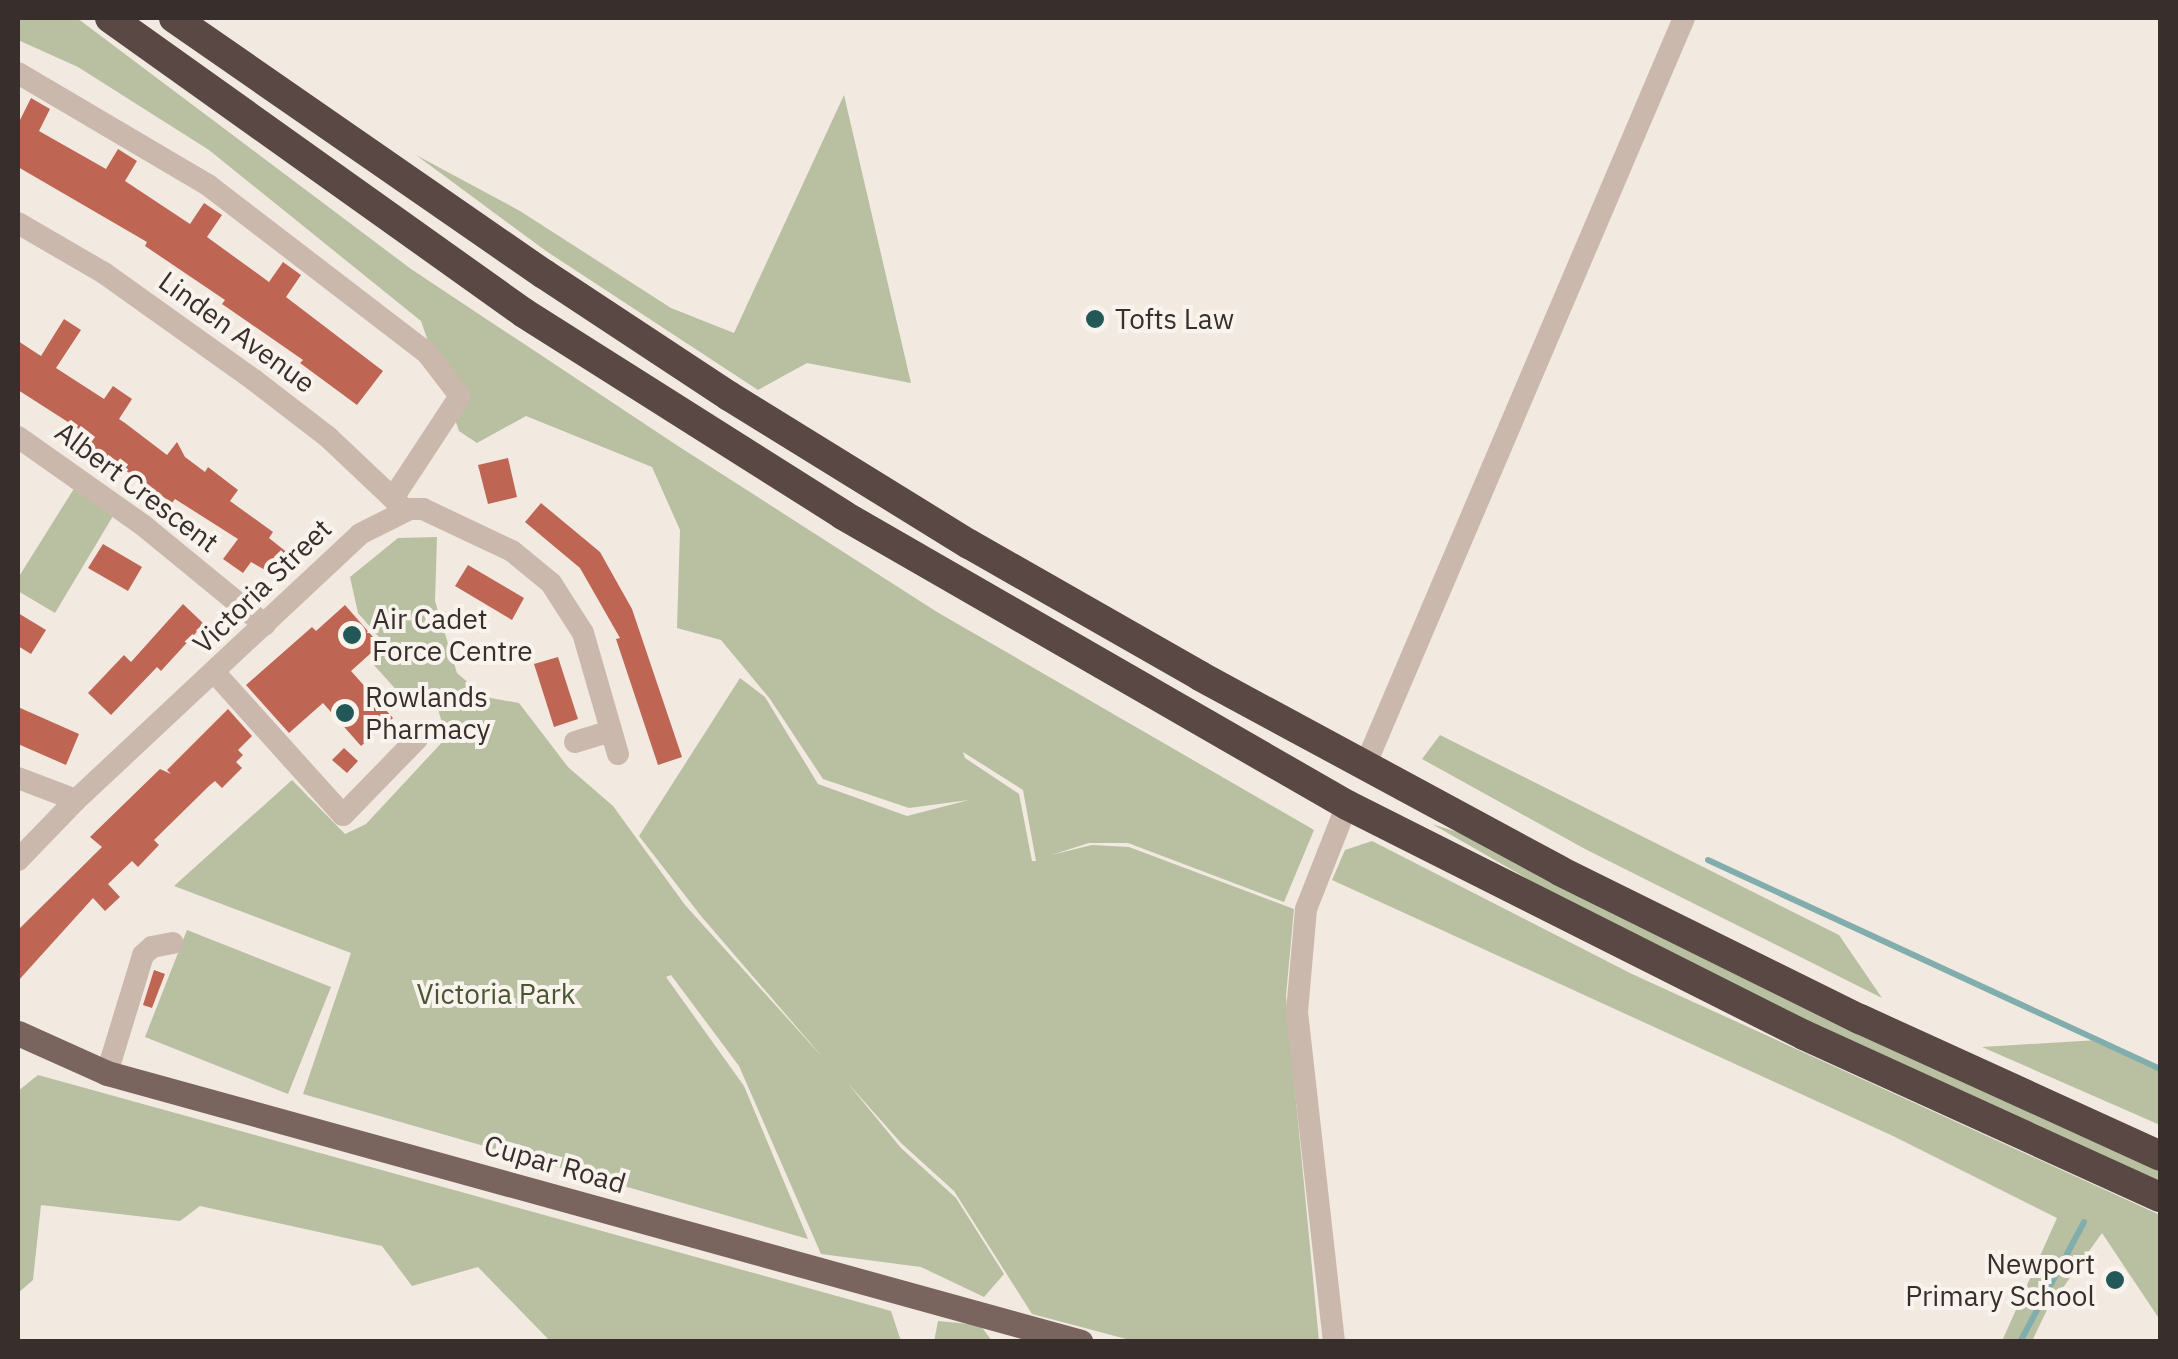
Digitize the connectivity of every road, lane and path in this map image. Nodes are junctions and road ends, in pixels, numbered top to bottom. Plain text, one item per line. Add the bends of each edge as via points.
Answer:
1 (110, 18) edge
2 (174, 18) edge
3 (1684, 18) edge
4 (18, 73) edge
5 (18, 223) edge
6 (18, 437) edge
7 (399, 504) junction
8 (265, 625) junction
9 (216, 673) junction
10 (610, 730) junction
11 (418, 738) dead end
12 (575, 742) dead end
13 (618, 754) dead end
14 (1364, 768) junction
15 (18, 778) edge
16 (76, 800) junction
17 (1347, 805) junction
18 (18, 860) edge
19 (173, 943) dead end
20 (18, 1032) edge
21 (108, 1072) junction
22 (2160, 1156) edge
23 (2160, 1197) edge
24 (1081, 1342) edge
25 (1334, 1342) edge

1 - 17 highway via 524,312 843,514
2 - 14 highway via 729,396 969,544
3 - 14 street
4 - 7 street via 208,185 427,352 460,396
5 - 7 street, Linden Avenue via 104,273 254,380
6 - 8 street, Albert Crescent via 144,526
7 - 8 street, Victoria Street
7 - 10 street via 512,551 551,583 583,634
8 - 9 street, Victoria Street
9 - 11 street via 343,815
9 - 16 street, Victoria Street
10 - 12 street
10 - 13 street
14 - 22 highway via 1860,1020
15 - 16 street
16 - 18 street, Victoria Street
17 - 23 highway via 1804,1036
17 - 25 street via 1306,909 1297,1012
19 - 21 street via 144,956
20 - 21 main road, Cupar Road
21 - 24 main road, Cupar Road

